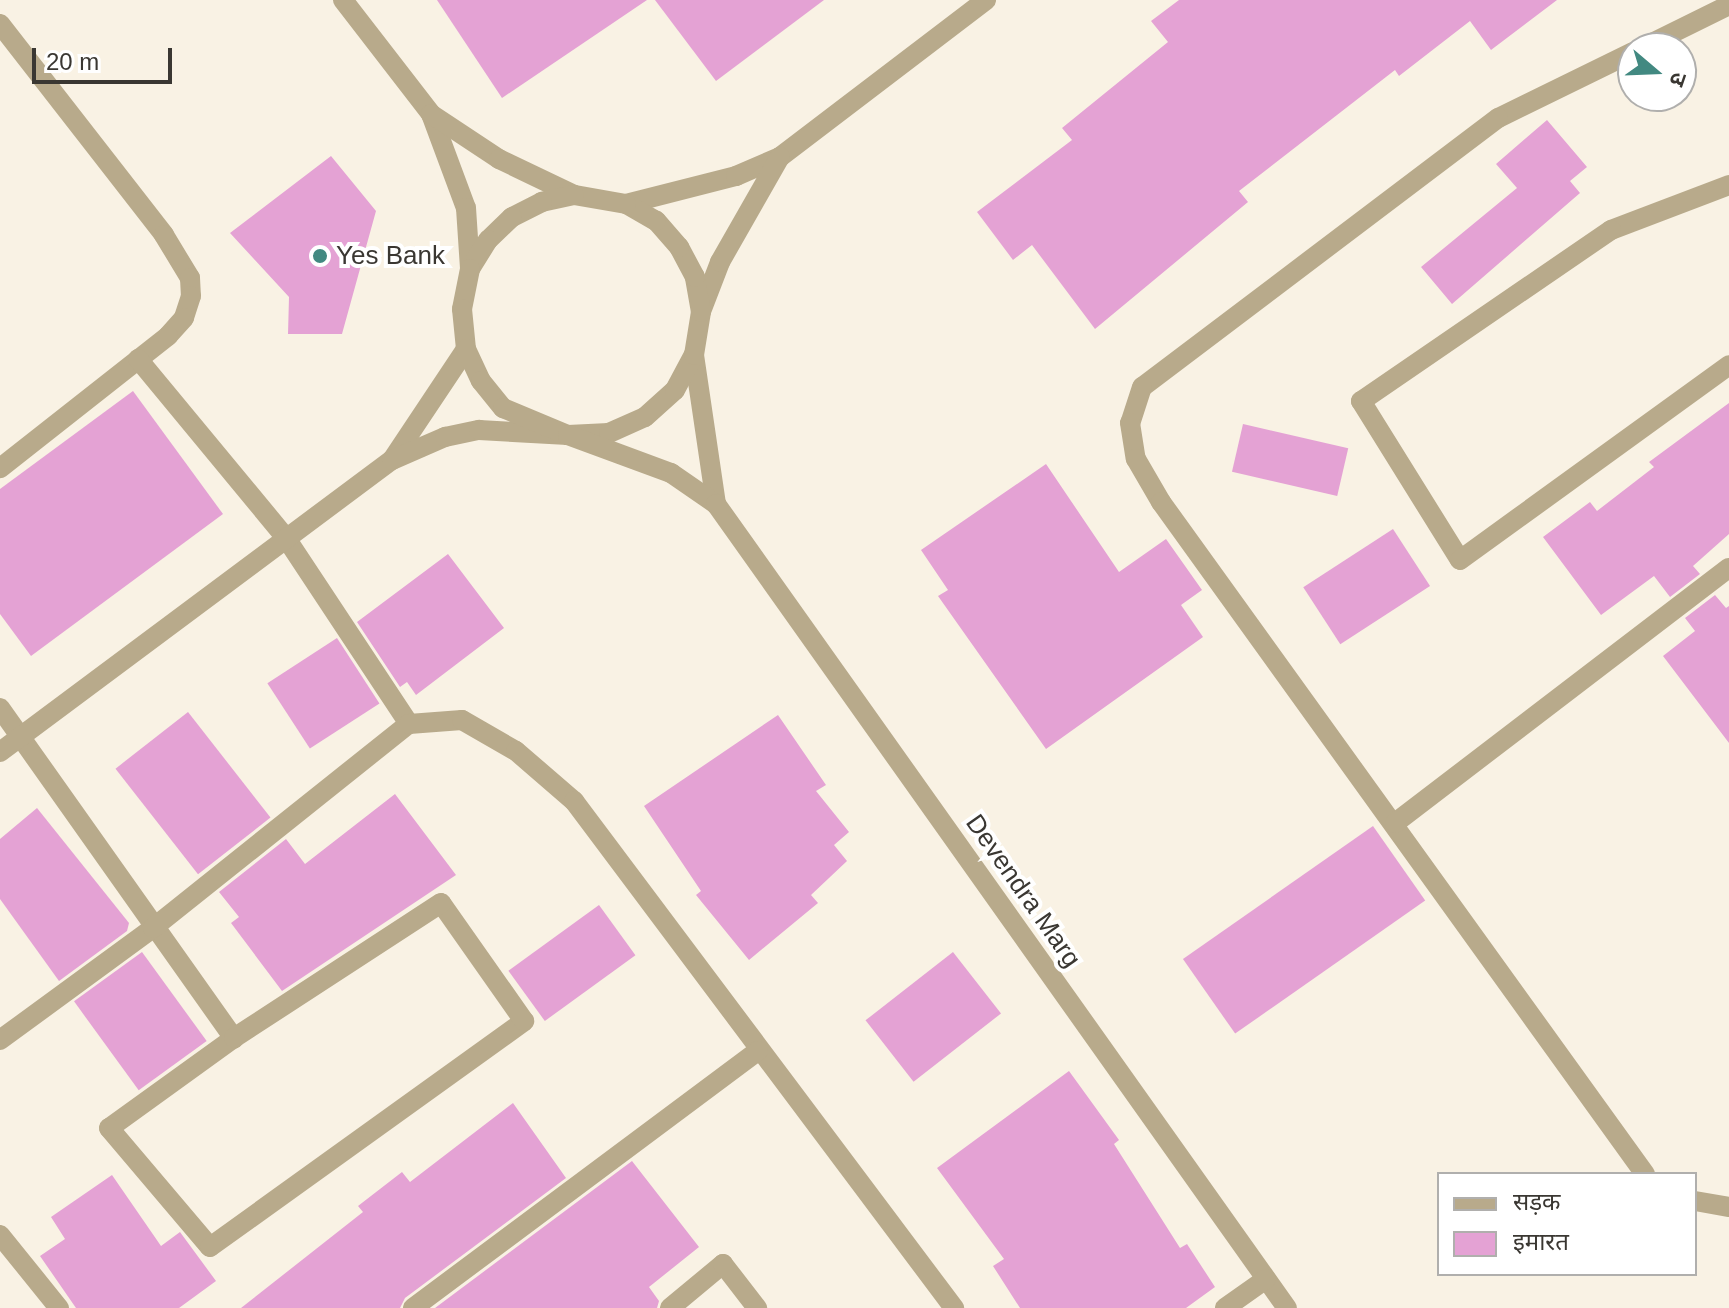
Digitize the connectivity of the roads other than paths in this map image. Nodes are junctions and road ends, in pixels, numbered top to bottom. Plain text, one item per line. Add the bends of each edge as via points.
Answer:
1 (344, 0) edge
2 (986, 0) edge
3 (1729, 5) edge
4 (0, 24) edge
5 (1674, 32) edge
6 (1617, 60) edge
7 (431, 114) junction
8 (780, 157) junction
9 (1729, 185) edge
10 (574, 195) junction
11 (626, 204) junction
12 (470, 269) junction
13 (701, 312) junction
14 (466, 349) junction
15 (694, 355) junction
16 (138, 359) junction
17 (1729, 365) edge
18 (568, 435) junction
19 (392, 460) junction
20 (0, 468) edge
21 (716, 504) junction
22 (286, 538) junction
23 (1729, 568) edge
24 (0, 708) edge
25 (409, 724) junction
26 (22, 736) junction
27 (0, 752) edge
28 (1395, 823) junction
29 (153, 928) junction
30 (234, 1038) junction
31 (0, 1040) edge
32 (758, 1051) junction
33 (1644, 1172) edge
34 (1697, 1201) edge
35 (1729, 1207) edge
36 (0, 1235) edge
37 (1266, 1279) junction
38 (59, 1308) edge
39 (413, 1308) edge
40 (670, 1308) edge
41 (757, 1308) edge
42 (954, 1308) edge
43 (1225, 1308) edge
44 (1287, 1308) edge

1 - 7 street
2 - 8 street
3 - 5 street
4 - 16 street via 164,235 190,278 184,318
6 - 28 street via 1498,118 1142,387 1130,423 1136,459 1161,502
7 - 10 street via 499,159
7 - 12 street via 466,208
8 - 11 street via 736,176
8 - 13 street via 720,262
9 - 17 street via 1611,230 1361,401 1460,560
10 - 11 street
10 - 12 street via 542,202 512,217 488,240
11 - 13 street via 656,221 679,247 695,277
12 - 14 street via 462,309
13 - 15 street
14 - 18 street via 481,381 503,408
14 - 19 street
15 - 18 street via 675,390 645,417 609,433
15 - 21 street, Devendra Marg
16 - 20 street
16 - 22 street
18 - 19 street via 479,430 445,437
18 - 21 street, Devendra Marg via 671,473
19 - 22 street
21 - 37 street, Devendra Marg
22 - 25 street
22 - 26 street
23 - 28 street
24 - 26 street
25 - 29 street
25 - 32 street via 462,720 516,751 574,801
26 - 27 street
26 - 29 street
28 - 33 street
29 - 30 street
29 - 31 street
30 - 30 street via 109,1128 210,1247 524,1021 441,903
32 - 39 street
32 - 42 street
34 - 35 street
36 - 38 street
37 - 43 street
37 - 44 street, Devendra Marg
40 - 41 street via 723,1264

